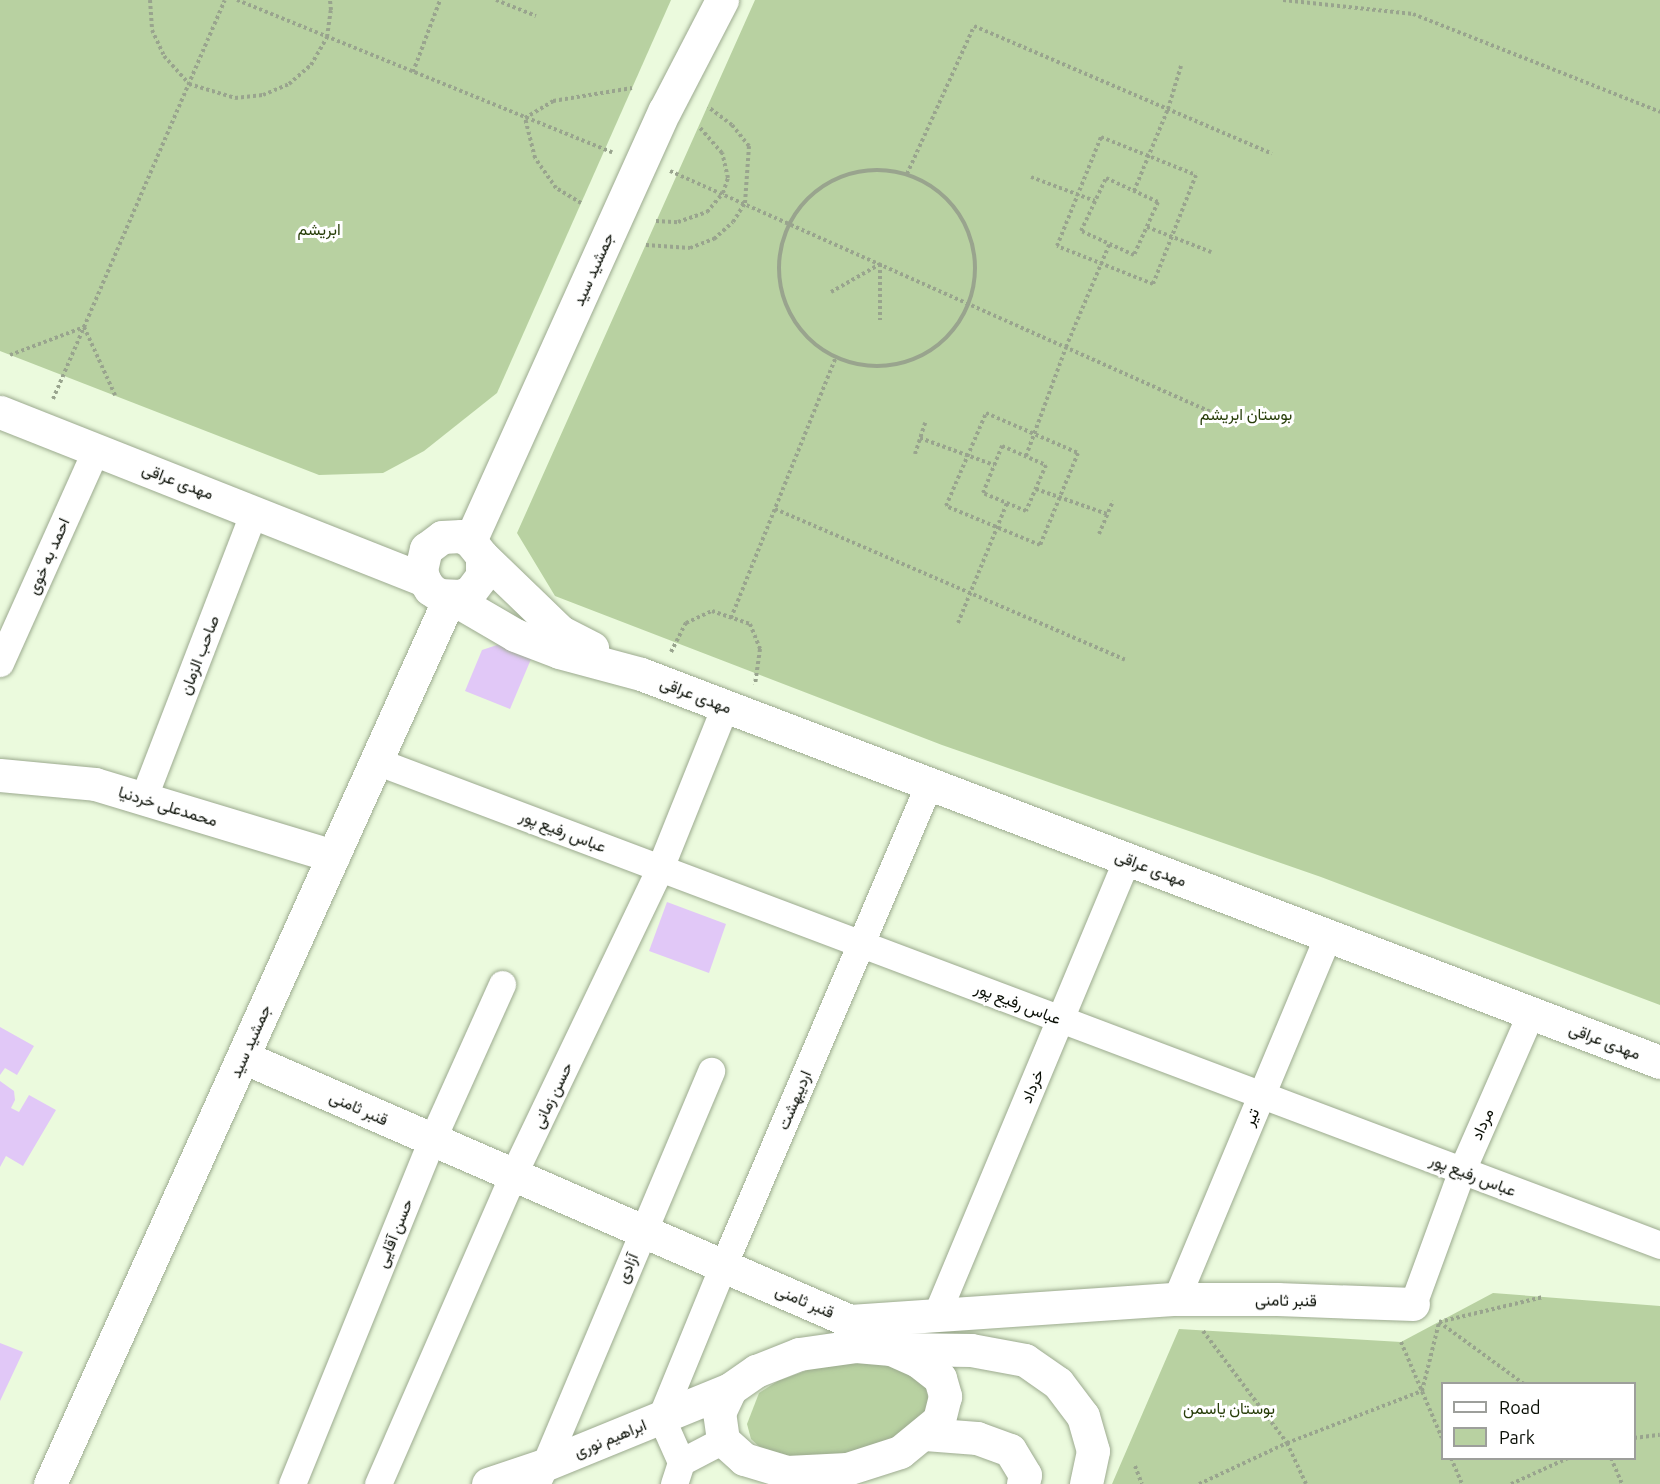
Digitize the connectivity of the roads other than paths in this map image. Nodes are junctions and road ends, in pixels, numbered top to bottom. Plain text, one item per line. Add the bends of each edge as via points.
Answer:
1 (722, 0) edge
2 (0, 412) edge
3 (96, 449) junction
4 (254, 511) junction
5 (464, 544) junction
6 (356, 552) junction
7 (437, 589) junction
8 (0, 663) edge
9 (650, 678) junction
10 (736, 710) junction
11 (376, 761) junction
12 (0, 775) edge
13 (929, 784) junction
14 (143, 799) junction
15 (333, 856) junction
16 (1127, 859) junction
17 (660, 868) junction
18 (1328, 936) junction
19 (860, 943) junction
20 (502, 984) dead end
21 (1531, 1013) junction
22 (1060, 1019) junction
23 (243, 1057) junction
24 (1660, 1062) edge
25 (711, 1071) dead end
26 (1260, 1094) junction
27 (432, 1140) junction
28 (1462, 1170) junction
29 (513, 1175) junction
30 (642, 1231) junction
31 (1660, 1245) edge
32 (723, 1266) junction
33 (1176, 1299) junction
34 (937, 1313) junction
35 (1426, 1313) joint
36 (891, 1349) junction
37 (730, 1389) junction
38 (661, 1417) junction
39 (925, 1434) junction
40 (723, 1440) junction
41 (677, 1473) edge
42 (540, 1475) edge
43 (50, 1484) edge
44 (292, 1484) edge
45 (378, 1484) edge
46 (488, 1484) edge
47 (1023, 1484) edge
48 (1086, 1484) edge

1 - 5 street, جمشید سید via 642,161
2 - 3 street, مهدی عراقی
3 - 4 street, مهدی عراقی
3 - 8 street, احمد به خوی
4 - 6 street, مهدی عراقی
4 - 14 street, صاحب الزمان
5 - 6 street
5 - 7 street via 426,549 422,559
5 - 7 street via 482,576 477,585 460,597
5 - 9 street via 561,632
6 - 7 street, مهدی عراقی
7 - 9 street, مهدی عراقی via 515,635
7 - 11 street, جمشید سید
9 - 10 street, مهدی عراقی
10 - 13 street, مهدی عراقی
10 - 17 street, حسن زمانی
11 - 15 street, جمشید سید
11 - 17 street, عباس رفیع پور
12 - 14 street, محمدعلی خردنیا via 94,784
13 - 16 street, مهدی عراقی
13 - 19 street, اردیبهشت
14 - 15 street, محمدعلی خردنیا
15 - 23 street, جمشید سید
16 - 18 street, مهدی عراقی
16 - 22 street, خرداد
17 - 19 street, عباس رفیع پور
17 - 29 street, حسن زمانی
18 - 21 street, مهدی عراقی
18 - 26 street, تیر
19 - 22 street, عباس رفیع پور
19 - 32 street, اردیبهشت
20 - 27 street, حسن آقایی
21 - 24 street, مهدی عراقی
21 - 28 street, مرداد
22 - 26 street, عباس رفیع پور
22 - 34 street, خرداد
23 - 27 street, قنبر ثامنی
23 - 43 street, جمشید سید
25 - 30 street, آزادی
26 - 28 street, عباس رفیع پور
26 - 33 street, تیر
27 - 29 street, قنبر ثامنی
27 - 44 street, حسن آقایی
28 - 31 street, عباس رفیع پور
28 - 35 street, مرداد
29 - 30 street, قنبر ثامنی
29 - 45 street, حسن زمانی
30 - 32 street, قنبر ثامنی
30 - 42 street, آزادی
32 - 34 street, قنبر ثامنی via 850,1321
32 - 38 street, اردیبهشت
33 - 34 street, قنبر ثامنی
33 - 35 street, قنبر ثامنی via 1277,1299
36 - 37 street, ابراهیم نوری via 856,1346 799,1354 756,1371
36 - 39 street via 918,1361 940,1378 945,1396 939,1420
36 - 48 street, ابراهیم نوری via 982,1352 1024,1360 1058,1383 1083,1416 1093,1451
37 - 38 street, ابراهیم نوری
37 - 40 street via 719,1413
38 - 41 street
38 - 42 street, ابراهیم نوری
39 - 40 street via 900,1452 847,1469 787,1472 744,1459
39 - 47 street via 977,1438 1010,1450 1025,1475
40 - 41 street
42 - 46 street, ابراهیم نوری

